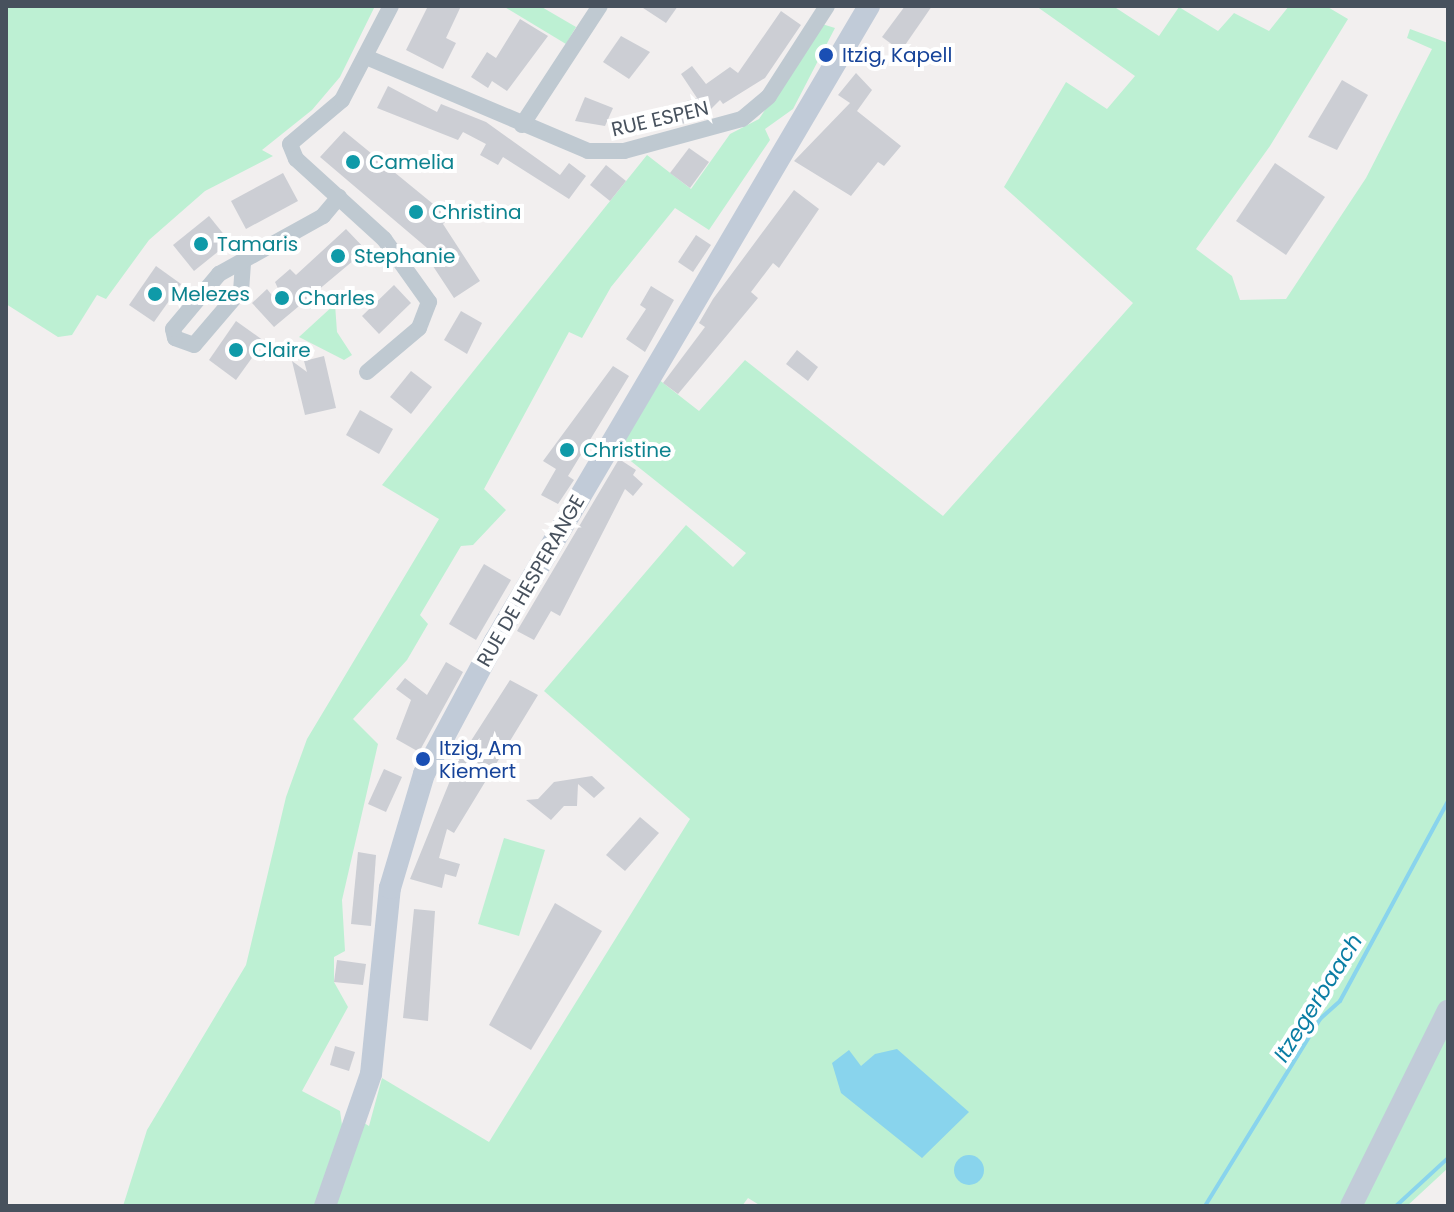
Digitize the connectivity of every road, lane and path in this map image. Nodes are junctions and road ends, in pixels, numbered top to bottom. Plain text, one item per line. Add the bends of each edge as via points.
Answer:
1 (391, 6) edge
2 (600, 6) edge
3 (827, 6) edge
4 (869, 6) edge
5 (366, 57) junction
6 (522, 125) junction
7 (339, 197) junction
8 (243, 263) junction
9 (367, 372) dead end
10 (1448, 1011) edge
11 (325, 1206) edge
12 (1351, 1206) edge

1 - 5 street
2 - 6 street
3 - 6 street, RUE ESPEN via 769,96 742,119 624,151 588,151
4 - 11 main road, RUE DE HESPERANGE via 499,633 424,774 390,888 371,1074
5 - 6 street, RUE ESPEN
5 - 7 street via 342,100 290,144 296,159
7 - 8 street via 323,216
7 - 9 street via 384,239 429,302 419,328
8 - 8 street via 219,274 198,295 173,329 175,338 194,345 241,290
10 - 12 main road

